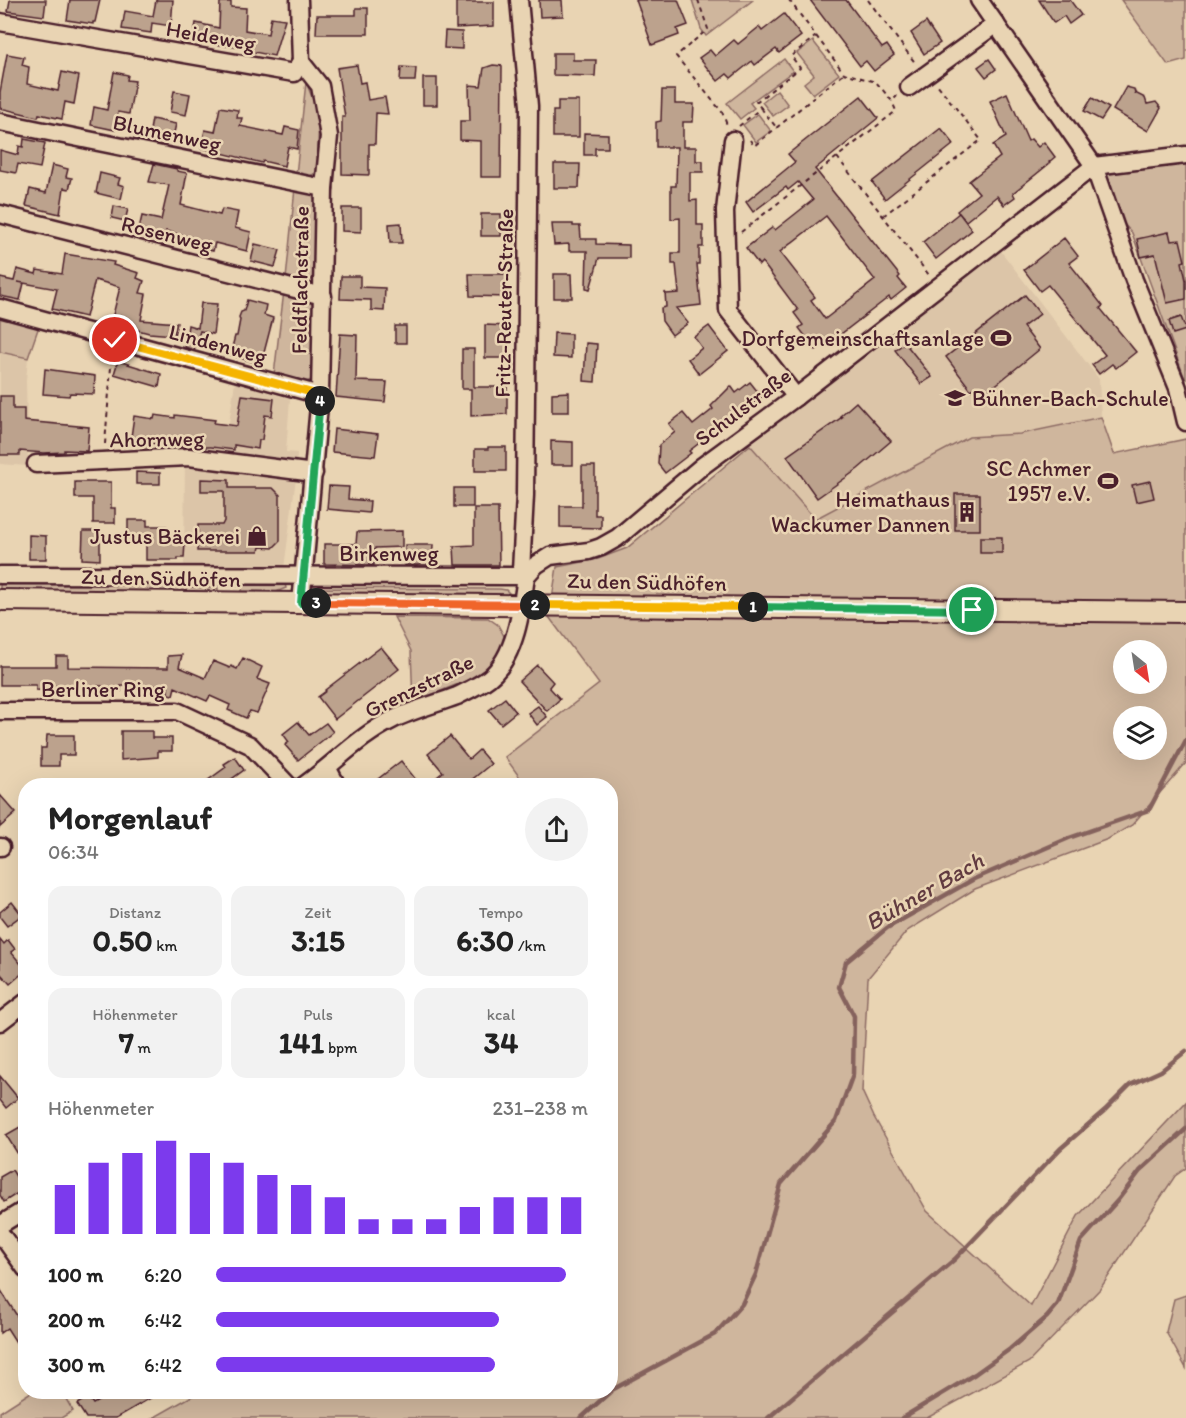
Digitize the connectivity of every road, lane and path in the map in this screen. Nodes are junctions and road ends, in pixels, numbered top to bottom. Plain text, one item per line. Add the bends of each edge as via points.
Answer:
1 (299, 0) edge
2 (519, 0) edge
3 (698, 0) edge
4 (789, 0) edge
5 (868, 0) edge
6 (979, 0) edge
7 (0, 22) edge
8 (996, 24) junction
9 (816, 36) junction
10 (301, 62) junction
11 (844, 73) junction
12 (925, 76) junction
13 (909, 87) joint
14 (892, 101) junction
15 (761, 108) junction
16 (0, 122) edge
17 (777, 128) junction
18 (742, 137) junction
19 (1186, 155) edge
20 (837, 157) junction
21 (1094, 166) junction
22 (324, 188) junction
23 (0, 214) edge
24 (883, 216) junction
25 (726, 243) junction
26 (938, 286) junction
27 (323, 296) junction
28 (0, 308) edge
29 (115, 340) junction
30 (320, 395) junction
31 (796, 397) junction
32 (1186, 422) edge
33 (105, 462) junction
34 (36, 464) dead end
35 (314, 473) junction
36 (0, 575) edge
37 (303, 575) junction
38 (526, 576) junction
39 (0, 600) edge
40 (301, 603) junction
41 (522, 604) junction
42 (1186, 612) edge
43 (0, 711) edge
44 (328, 768) junction
45 (282, 778) edge
46 (314, 778) edge
47 (333, 778) edge
48 (18, 1008) edge
49 (0, 1022) edge
50 (18, 1214) edge
51 (0, 1225) edge
52 (0, 1233) edge
53 (18, 1258) edge

1 - 10 street
2 - 38 street, Fritz-Reuter-Straße via 529,106 521,571
3 - 18 path via 708,29 676,56
4 - 9 path
5 - 12 path
6 - 8 street
7 - 10 street, Heideweg via 294,73
8 - 12 street
8 - 21 street
9 - 11 path
9 - 15 path via 791,56 800,68 756,102
10 - 22 street, Feldflachstraße via 320,86 329,136
11 - 14 path via 876,82
11 - 17 path
12 - 13 street
12 - 24 path via 936,83 981,140
13 - 14 path
14 - 20 path via 896,111
15 - 17 path
15 - 18 path via 738,124
16 - 22 street, Blumenweg
17 - 18 path via 754,146
18 - 25 street via 725,211
19 - 21 street
20 - 24 path
20 - 25 path
21 - 26 street, Schulstraße
21 - 32 street via 1178,388
22 - 27 street, Feldflachstraße
23 - 27 street, Rosenweg
24 - 26 path
25 - 31 street via 728,310
26 - 31 street, Schulstraße
27 - 30 street, Feldflachstraße
28 - 29 street, Lindenweg
29 - 30 street, Lindenweg
29 - 33 path
30 - 35 street, Feldflachstraße
31 - 38 street, Schulstraße via 701,467 617,538 601,548 550,556
33 - 34 street, Ahornweg
33 - 35 street, Ahornweg via 189,458
35 - 37 street, Feldflachstraße
36 - 37 street, Birkenweg
37 - 38 street, Birkenweg
37 - 40 street, Feldflachstraße
38 - 41 street, Fritz-Reuter-Straße
39 - 40 street, Zu den Südhöfen
40 - 41 street, Zu den Südhöfen
41 - 42 street, Zu den Südhöfen
41 - 44 street, Grenzstraße via 509,652 490,677 459,695 392,720 360,740
43 - 45 street, Berliner Ring via 177,711 250,745
44 - 46 street, Grenzstraße
44 - 47 street
48 - 49 street
50 - 51 street
52 - 53 street

